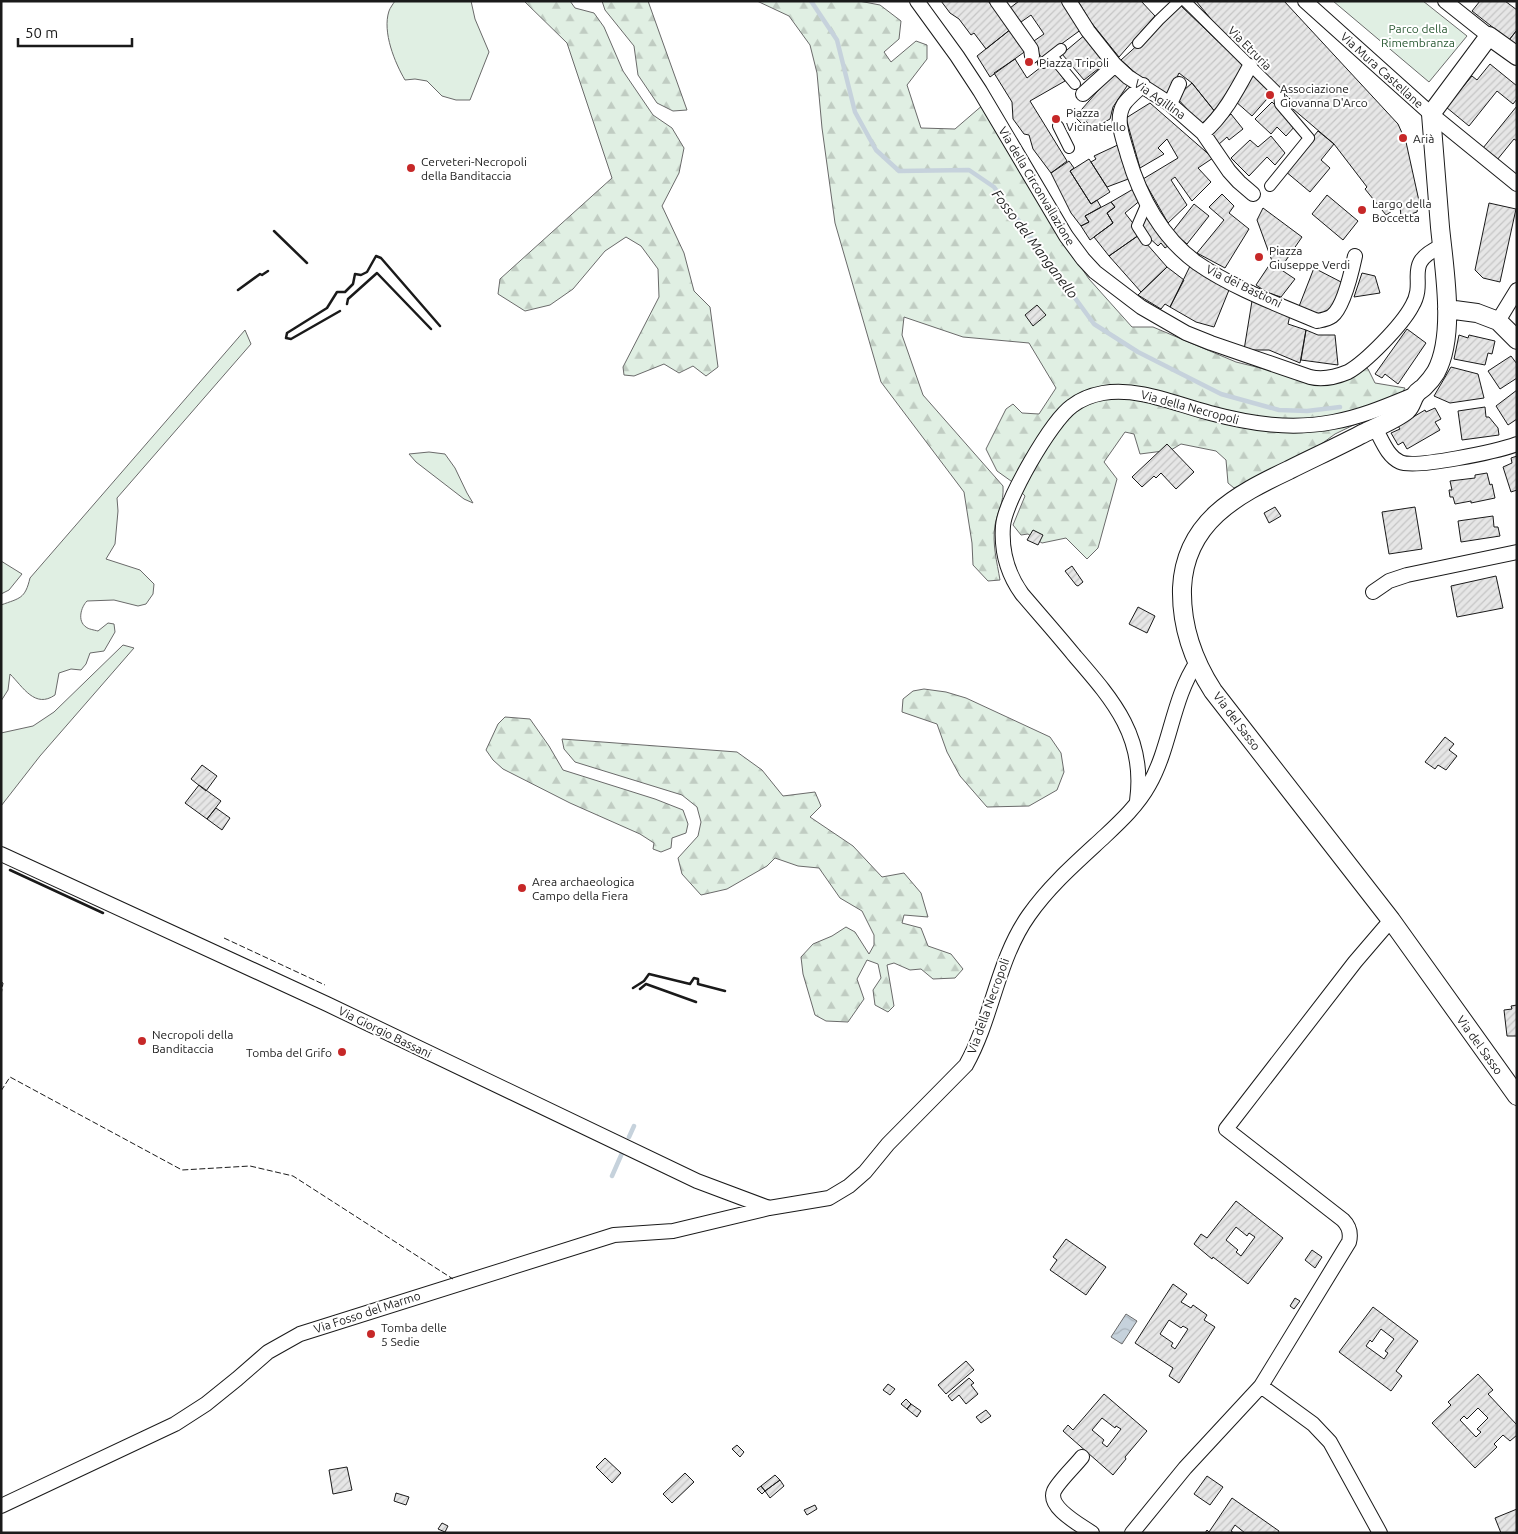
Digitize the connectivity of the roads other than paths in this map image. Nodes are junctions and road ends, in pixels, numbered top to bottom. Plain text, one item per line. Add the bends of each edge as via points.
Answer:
1 (917, 1) edge
2 (1069, 1) edge
3 (1185, 1) edge
4 (1305, 1) edge
5 (1445, 1) edge
6 (1003, 3) edge
7 (1172, 4) edge
8 (1489, 36) junction
9 (1138, 43) dead end
10 (1061, 49) dead end
11 (1052, 56) junction
12 (1517, 56) edge
13 (1037, 59) joint
14 (1115, 65) junction
15 (1250, 66) junction
16 (1179, 84) dead end
17 (1143, 85) junction
18 (1079, 89) joint
19 (1170, 104) junction
20 (1431, 114) junction
21 (1058, 126) dead end
22 (1203, 133) junction
23 (1069, 148) dead end
24 (1517, 184) edge
25 (1270, 186) dead end
26 (1253, 194) dead end
27 (1147, 203) junction
28 (1146, 240) dead end
29 (1442, 246) junction
30 (1356, 256) dead end
31 (1517, 290) edge
32 (1447, 309) junction
33 (1498, 321) junction
34 (1517, 340) edge
35 (1416, 394) junction
36 (1376, 428) junction
37 (1517, 444) edge
38 (1517, 552) edge
39 (1373, 592) dead end
40 (1197, 662) junction
41 (1136, 804) junction
42 (1, 854) edge
43 (1391, 920) junction
44 (1517, 1096) edge
45 (769, 1208) junction
46 (1261, 1386) junction
47 (1082, 1457) dead end
48 (1, 1506) edge
49 (1375, 1530) edge
50 (1092, 1533) edge
51 (1132, 1533) edge

1 - 29 street, Via della Circonvallazione via 969,74 1083,259 1102,278 1141,307 1186,333 1316,379 1345,373 1368,356 1404,318 1415,302 1420,262 1429,251
2 - 14 street, Via Agillina via 1083,34
3 - 15 street, Via Etruria
4 - 20 street, Via Mura Castellane
5 - 8 street
6 - 13 street
7 - 9 street
8 - 12 street
8 - 20 street, Via Mura Castellane
10 - 11 street
11 - 13 street
11 - 18 street
14 - 17 street, Via Agillina
14 - 18 street
15 - 22 street via 1221,114
15 - 25 street, Via Etruria via 1279,94 1280,104 1309,138
16 - 19 street
17 - 19 street, Via Agillina
17 - 27 street, Via dei Bastioni via 1126,102 1120,116 1132,168
19 - 22 street, Via Agillina
20 - 24 street
20 - 29 street, Via della Necropoli
21 - 23 street
22 - 26 street, Via Agillina via 1229,171
27 - 28 street via 1137,226
27 - 30 street, Via dei Bastioni via 1176,245 1198,263 1236,285 1317,321 1331,317 1338,310
29 - 32 street, Via della Necropoli
31 - 33 street
32 - 33 street
32 - 35 street, Via della Necropoli via 1442,360 1432,378
33 - 34 street
35 - 36 street, Via del Sasso via 1405,412
35 - 41 street, Via della Necropoli via 1340,421 1285,426 1241,421 1156,397 1118,391 1097,394 1079,402 1065,412 1052,429 1006,513 1002,539 1005,560 1022,594 1118,709 1136,755
36 - 37 street via 1390,455 1404,464 1475,455
36 - 40 street, Via del Sasso via 1254,488 1214,515 1203,528 1189,554 1182,590 1185,625
38 - 39 street via 1407,575 1389,581
40 - 41 street, Via della Necropoli via 1181,695 1158,768
40 - 43 street, Via del Sasso via 1218,698
41 - 45 street, Via della Necropoli via 1051,887 1016,934 975,1049 966,1065 849,1186 829,1198
42 - 45 street, Via Giorgio Bassani via 327,1004 697,1181
43 - 44 street, Via del Sasso
43 - 46 street via 1226,1128 1343,1220 1350,1233 1348,1246
45 - 48 street, Via Fosso del Marmo via 672,1231 614,1235 300,1334 268,1352 206,1404 175,1424
46 - 49 street via 1324,1434 1337,1452
46 - 51 street via 1185,1468
47 - 50 street via 1055,1489 1053,1496 1058,1508

